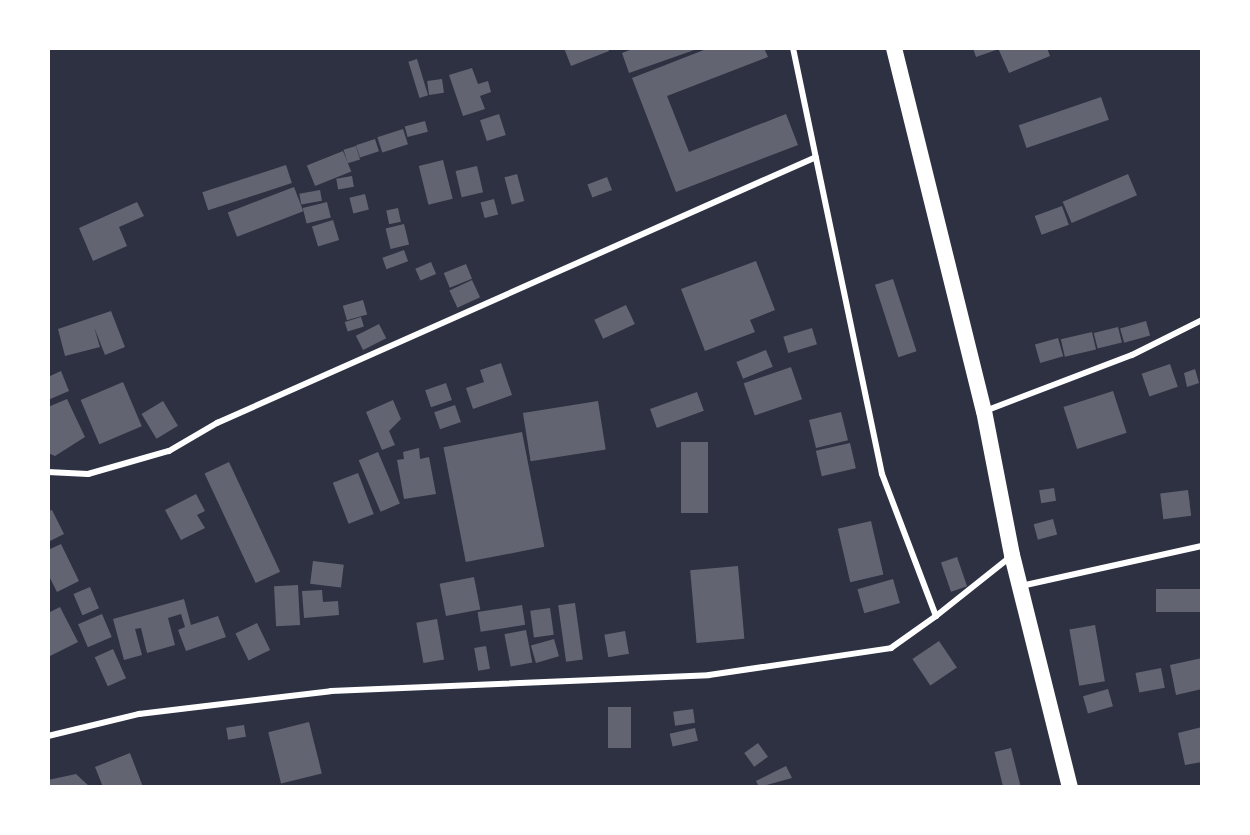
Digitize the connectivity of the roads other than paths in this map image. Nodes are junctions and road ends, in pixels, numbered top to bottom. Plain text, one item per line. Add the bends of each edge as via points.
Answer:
1 (793, 48) edge
2 (894, 48) edge
3 (816, 157) junction
4 (1202, 320) edge
5 (984, 411) junction
6 (48, 472) edge
7 (1202, 546) edge
8 (1012, 555) junction
9 (1021, 586) junction
10 (936, 616) junction
11 (48, 736) edge
12 (1070, 787) edge

1 - 3 street
2 - 5 highway
3 - 6 street via 217,423 169,451 88,474
3 - 10 street via 882,474
4 - 5 street via 1132,355
5 - 8 highway
7 - 9 street
8 - 9 highway
8 - 10 street
9 - 12 highway
10 - 11 street via 891,648 709,675 331,691 139,714

